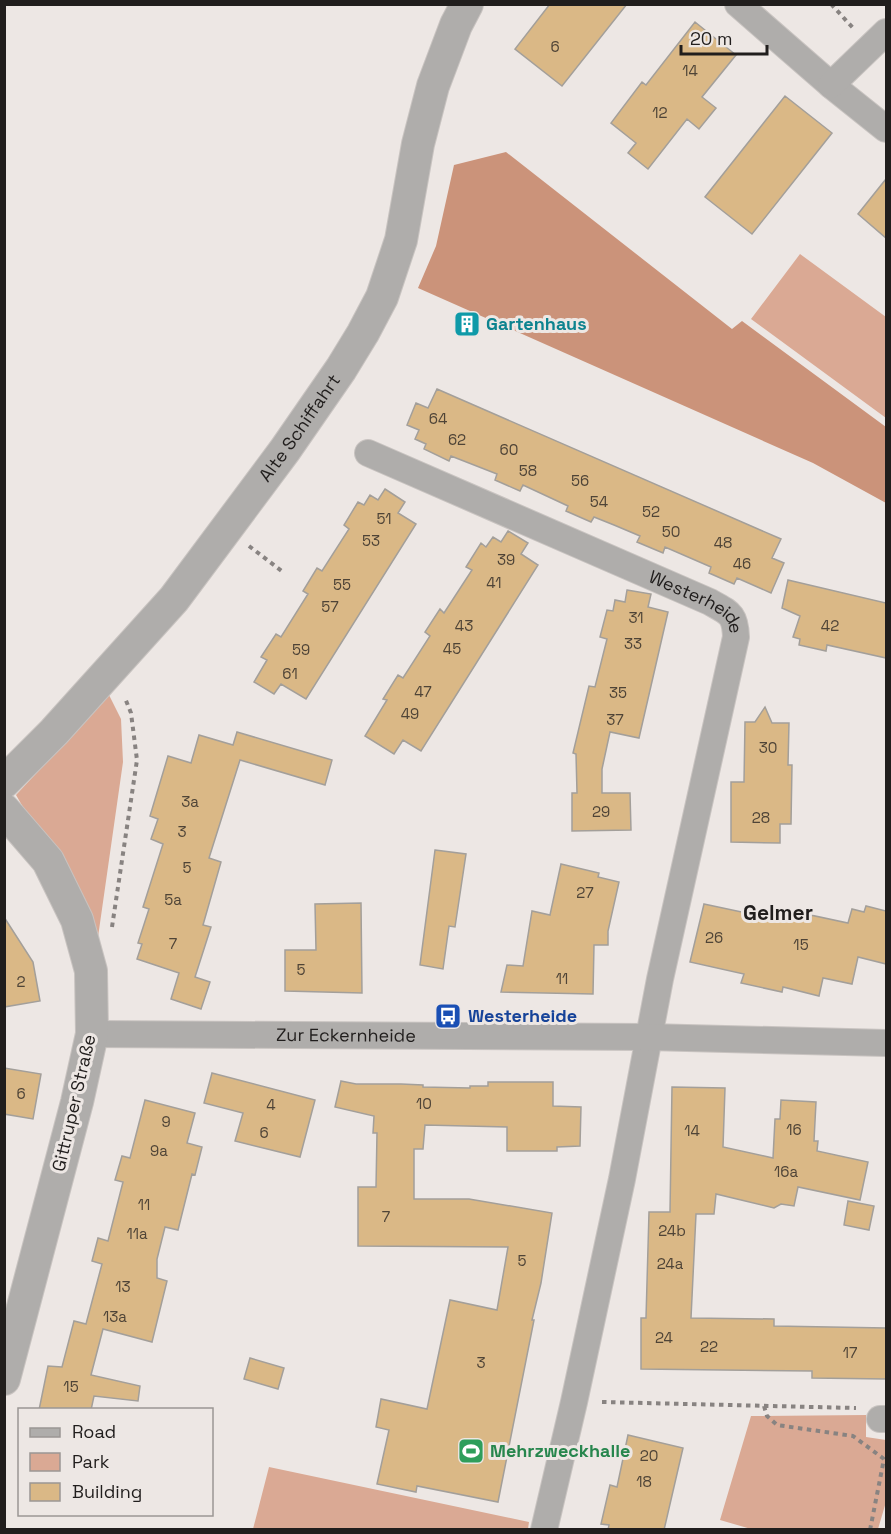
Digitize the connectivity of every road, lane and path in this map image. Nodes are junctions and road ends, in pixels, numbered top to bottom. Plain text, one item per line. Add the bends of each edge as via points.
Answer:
1 (467, 4) edge
2 (738, 4) edge
3 (886, 32) edge
4 (831, 85) junction
5 (886, 129) edge
6 (368, 453) dead end
7 (227, 530) junction
8 (283, 572) dead end
9 (112, 668) junction
10 (4, 782) edge
11 (4, 810) edge
12 (111, 934) dead end
13 (92, 1034) junction
14 (648, 1037) junction
15 (886, 1043) edge
16 (4, 1379) edge
17 (574, 1402) junction
18 (764, 1406) junction
19 (883, 1419) edge
20 (544, 1530) edge
21 (870, 1530) edge

1 - 7 street, Alte Schiffahrt via 433,86 400,240 382,297 341,369
2 - 4 street
3 - 4 street
4 - 5 street
6 - 14 street, Westerheide via 710,602 735,621 736,637
7 - 8 path
7 - 9 street, Alte Schiffahrt via 174,599
9 - 10 street, Alte Schiffahrt
9 - 12 path via 131,713 137,760
11 - 13 street, Gittruper Straße via 48,861 77,920 91,971
13 - 14 street, Zur Eckernheide
13 - 16 street, Gittruper Straße
14 - 15 street, Zur Eckernheide
14 - 17 street, Westerheide
17 - 18 path
17 - 20 street, Westerheide
18 - 19 path via 879,1409
18 - 21 path via 767,1416 777,1425 853,1436 885,1459

